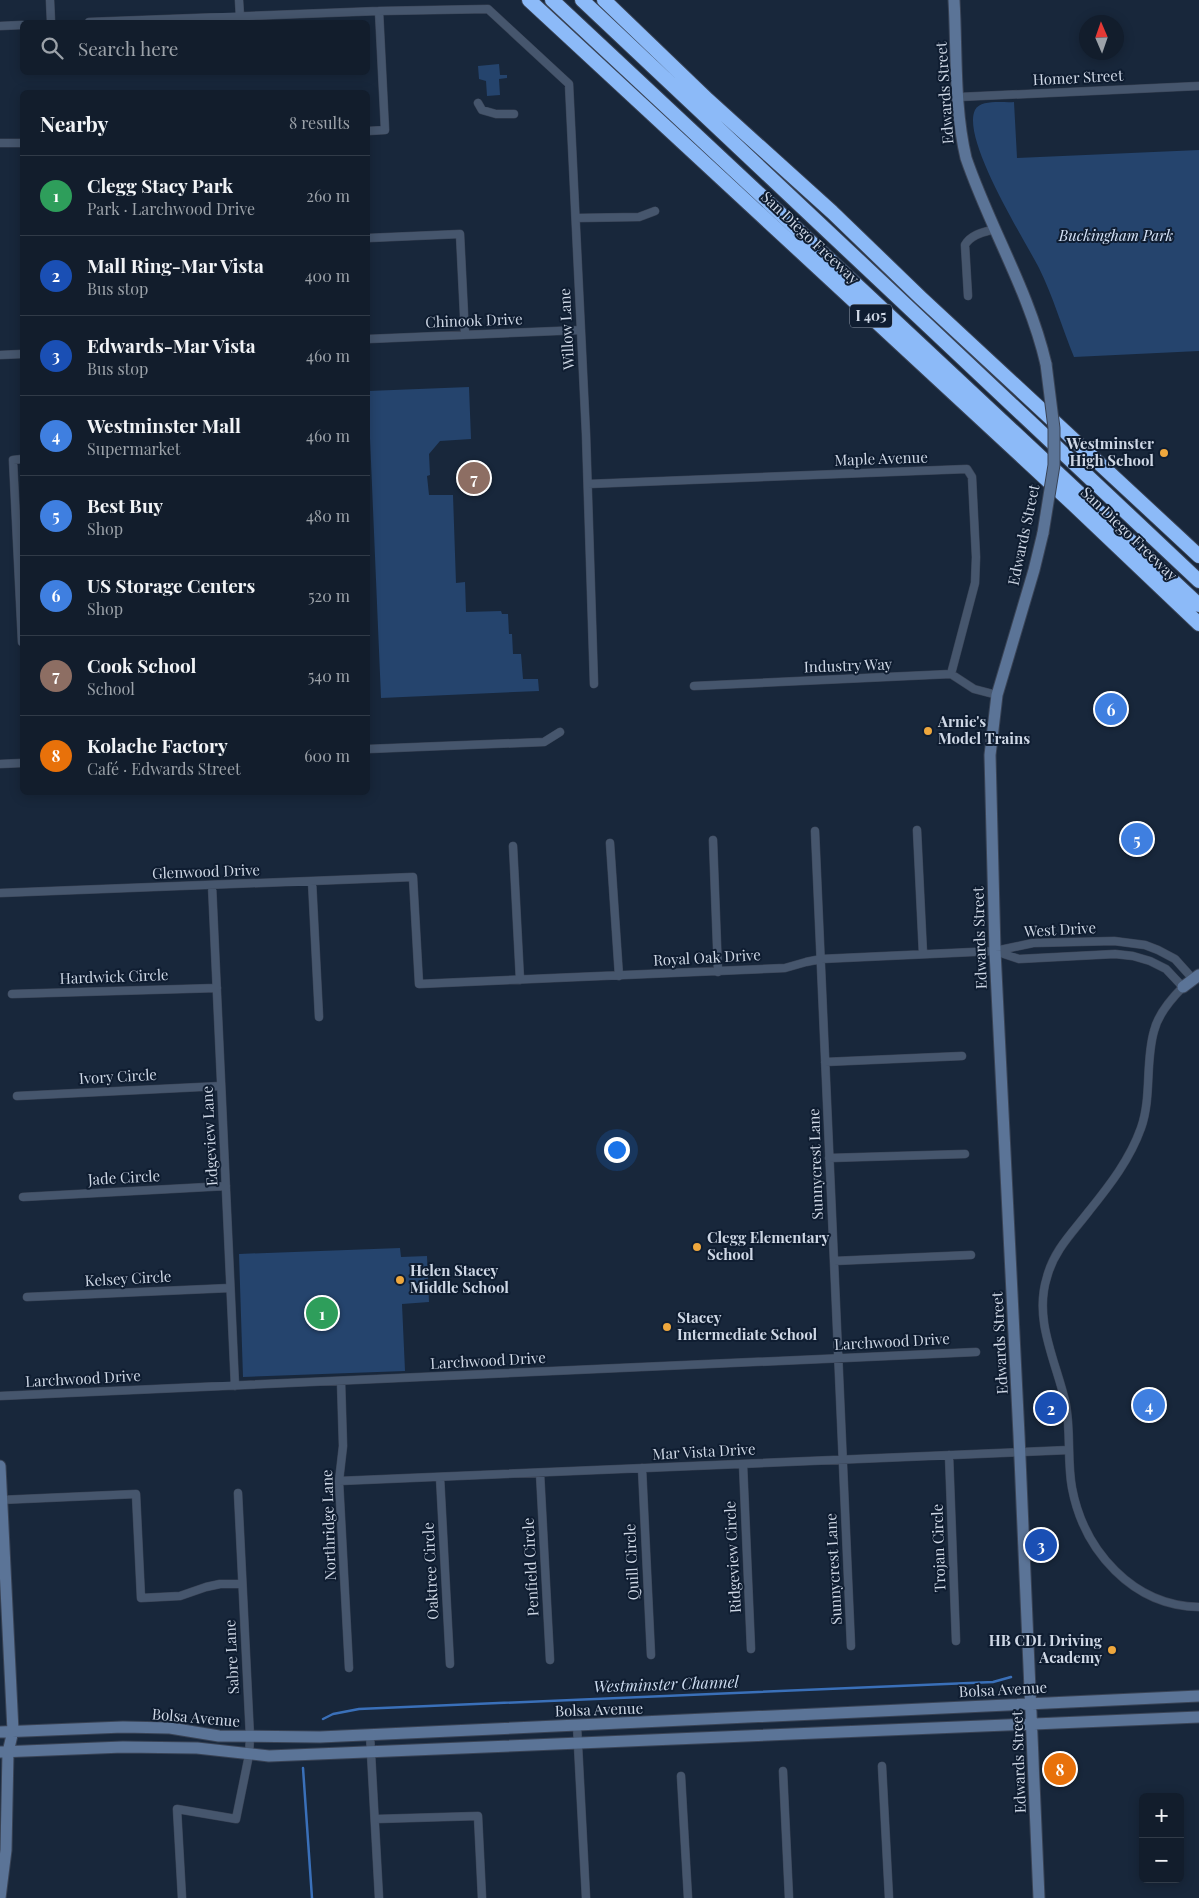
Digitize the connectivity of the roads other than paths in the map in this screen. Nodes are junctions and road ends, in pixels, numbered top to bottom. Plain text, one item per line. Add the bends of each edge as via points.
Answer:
1 (50, 0) edge
2 (239, 0) edge
3 (529, 0) edge
4 (552, 0) edge
5 (582, 0) edge
6 (604, 0) edge
7 (608, 0) edge
8 (954, 0) edge
9 (379, 11) junction
10 (240, 17) junction
11 (52, 20) edge
12 (149, 20) edge
13 (20, 25) edge
14 (0, 26) edge
15 (636, 30) junction
16 (1199, 86) edge
17 (959, 97) junction
18 (478, 102) dead end
19 (514, 114) dead end
20 (370, 131) edge
21 (20, 143) edge
22 (0, 144) edge
23 (655, 211) dead end
24 (576, 218) junction
25 (996, 229) junction
26 (370, 238) edge
27 (968, 296) dead end
28 (581, 330) junction
29 (465, 336) junction
30 (370, 339) edge
31 (20, 354) edge
32 (0, 355) edge
33 (20, 459) edge
34 (588, 484) junction
35 (1199, 556) edge
36 (1199, 581) edge
37 (20, 602) edge
38 (1199, 605) edge
39 (1199, 624) edge
40 (951, 674) junction
41 (594, 684) dead end
42 (694, 686) dead end
43 (997, 695) junction
44 (560, 732) dead end
45 (370, 749) edge
46 (0, 764) edge
47 (20, 764) edge
48 (917, 830) dead end
49 (815, 831) dead end
50 (713, 840) dead end
51 (610, 843) dead end
52 (513, 846) dead end
53 (312, 881) junction
54 (212, 885) junction
55 (0, 893) edge
56 (996, 952) junction
57 (923, 954) junction
58 (820, 959) junction
59 (718, 972) junction
60 (619, 976) junction
61 (1196, 977) edge
62 (520, 980) junction
63 (419, 984) joint
64 (1183, 987) junction
65 (217, 988) junction
66 (12, 994) dead end
67 (320, 1017) dead end
68 (962, 1056) dead end
69 (825, 1062) junction
70 (221, 1086) junction
71 (16, 1096) dead end
72 (965, 1154) dead end
73 (829, 1158) junction
74 (226, 1186) junction
75 (23, 1197) dead end
76 (971, 1255) dead end
77 (834, 1261) junction
78 (230, 1288) junction
79 (27, 1297) dead end
80 (976, 1352) dead end
81 (838, 1359) junction
82 (341, 1381) junction
83 (235, 1386) junction
84 (0, 1396) edge
85 (1070, 1450) junction
86 (1020, 1452) junction
87 (949, 1455) junction
88 (843, 1459) junction
89 (743, 1464) junction
90 (0, 1466) edge
91 (642, 1468) junction
92 (540, 1473) junction
93 (440, 1477) junction
94 (339, 1482) junction
95 (238, 1493) dead end
96 (1, 1500) edge
97 (242, 1584) junction
98 (1199, 1607) edge
99 (956, 1641) dead end
100 (851, 1646) dead end
101 (751, 1649) dead end
102 (651, 1655) dead end
103 (550, 1660) dead end
104 (450, 1664) dead end
105 (349, 1668) dead end
106 (1199, 1696) edge
107 (1031, 1704) junction
108 (1199, 1717) edge
109 (1032, 1724) junction
110 (577, 1726) junction
111 (13, 1731) junction
112 (0, 1732) edge
113 (370, 1735) junction
114 (250, 1737) junction
115 (0, 1738) edge
116 (578, 1743) junction
117 (4, 1752) edge
118 (371, 1752) junction
119 (249, 1756) junction
120 (882, 1766) dead end
121 (783, 1772) dead end
122 (681, 1776) dead end
123 (376, 1819) junction
124 (0, 1898) edge
125 (182, 1898) edge
126 (379, 1898) edge
127 (482, 1898) edge
128 (586, 1898) edge
129 (688, 1898) edge
130 (789, 1898) edge
131 (889, 1898) edge
132 (1040, 1898) edge

1 - 11 street
2 - 10 street
3 - 39 highway, San Diego Freeway / I 405 via 1059,490
4 - 38 highway
5 - 36 highway
6 - 15 highway, San Diego Freeway
7 - 15 highway
8 - 17 main road, Edwards Street
9 - 10 street
9 - 20 street via 385,130
9 - 24 street, Willow Lane via 488,9 569,84
10 - 12 street
13 - 14 street
15 - 35 highway, San Diego Freeway
16 - 17 street, Homer Street
17 - 25 main road, Edwards Street via 966,158
18 - 19 street via 482,110
21 - 22 street
23 - 24 street via 639,217
24 - 28 street, Willow Lane
25 - 27 street via 972,237 965,245
25 - 43 main road, Edwards Street, bridge via 1040,339 1054,428 1054,465 1043,533
26 - 29 street via 460,234
28 - 29 street, Chinook Drive
28 - 34 street, Willow Lane
29 - 30 street, Chinook Drive
31 - 32 street
33 - 37 street via 13,460
34 - 40 street, Maple Avenue via 967,469 972,477 975,583
34 - 41 street, Willow Lane
40 - 42 street, Industry Way
40 - 43 street via 974,689
43 - 56 main road, Edwards Street via 990,755
44 - 45 street via 544,742
46 - 47 street
48 - 57 street
49 - 58 street, Sunnycrest Lane
50 - 59 street
51 - 60 street
52 - 62 street
53 - 54 street, Glenwood Drive
53 - 63 street, Glenwood Drive via 414,878
53 - 67 street
54 - 55 street, Glenwood Drive
54 - 65 street, Edgeview Lane
56 - 57 street, Royal Oak Drive
56 - 61 street, West Drive via 1033,943 1131,942 1175,959
56 - 64 street, West Drive via 1019,959 1133,956 1166,969
56 - 86 main road, Edwards Street
57 - 58 street, Royal Oak Drive
58 - 59 street, Royal Oak Drive via 785,968
58 - 69 street, Sunnycrest Lane
59 - 60 street, Royal Oak Drive
60 - 62 street, Royal Oak Drive
61 - 64 main road
62 - 63 street, Royal Oak Drive
64 - 85 street via 1164,1009 1154,1030 1147,1098 1136,1142 1110,1184 1062,1245 1046,1278 1043,1322 1066,1406
65 - 66 street, Hardwick Circle
65 - 70 street, Edgeview Lane
68 - 69 street
69 - 73 street, Sunnycrest Lane
70 - 71 street, Ivory Circle
70 - 74 street, Edgeview Lane
72 - 73 street
73 - 77 street, Sunnycrest Lane
74 - 75 street, Jade Circle
74 - 78 street, Edgeview Lane
76 - 77 street
77 - 81 street, Sunnycrest Lane
78 - 79 street, Kelsey Circle
78 - 83 street, Edgeview Lane
80 - 81 street, Larchwood Drive
81 - 82 street, Larchwood Drive
81 - 88 street, Sunnycrest Lane
82 - 83 street, Larchwood Drive
82 - 94 street, Northridge Lane via 343,1446
83 - 84 street, Larchwood Drive
85 - 86 street, Mar Vista Drive
85 - 98 street via 1072,1487 1079,1512 1088,1536 1104,1559 1126,1582 1154,1598 1176,1605
86 - 87 street, Mar Vista Drive
86 - 107 main road, Edwards Street
87 - 88 street, Mar Vista Drive
87 - 99 street, Trojan Circle
88 - 89 street, Mar Vista Drive
88 - 100 street, Sunnycrest Lane
89 - 91 street, Mar Vista Drive
89 - 101 street, Ridgeview Circle
90 - 96 main road
91 - 92 street, Mar Vista Drive
91 - 102 street, Quill Circle
92 - 93 street, Mar Vista Drive
92 - 103 street, Penfield Circle
93 - 94 street, Mar Vista Drive
93 - 104 street, Oaktree Circle
94 - 105 street, Northridge Lane
95 - 97 street, Sabre Lane
96 - 97 street via 136,1494 141,1598 168,1598 220,1584
96 - 111 main road
97 - 114 street, Sabre Lane
106 - 107 main road, Bolsa Avenue
107 - 109 main road, Edwards Street
107 - 110 main road, Bolsa Avenue
108 - 109 main road, Bolsa Avenue
109 - 116 main road, Bolsa Avenue
109 - 132 main road, Edwards Street
110 - 113 main road, Bolsa Avenue
110 - 116 street
111 - 112 main road, Bolsa Avenue
111 - 114 main road, Bolsa Avenue via 170,1728
111 - 117 main road
113 - 114 main road, Bolsa Avenue
113 - 118 street
114 - 119 street, Sabre Lane
115 - 117 main road
116 - 118 main road, Bolsa Avenue
116 - 128 street
117 - 119 main road, Bolsa Avenue via 197,1748
117 - 124 main road via 6,1850
118 - 119 main road, Bolsa Avenue
118 - 123 street
119 - 125 street, Sabre Lane via 236,1819 177,1809
120 - 131 street
121 - 130 street
122 - 129 street
123 - 126 street
123 - 127 street via 478,1816

